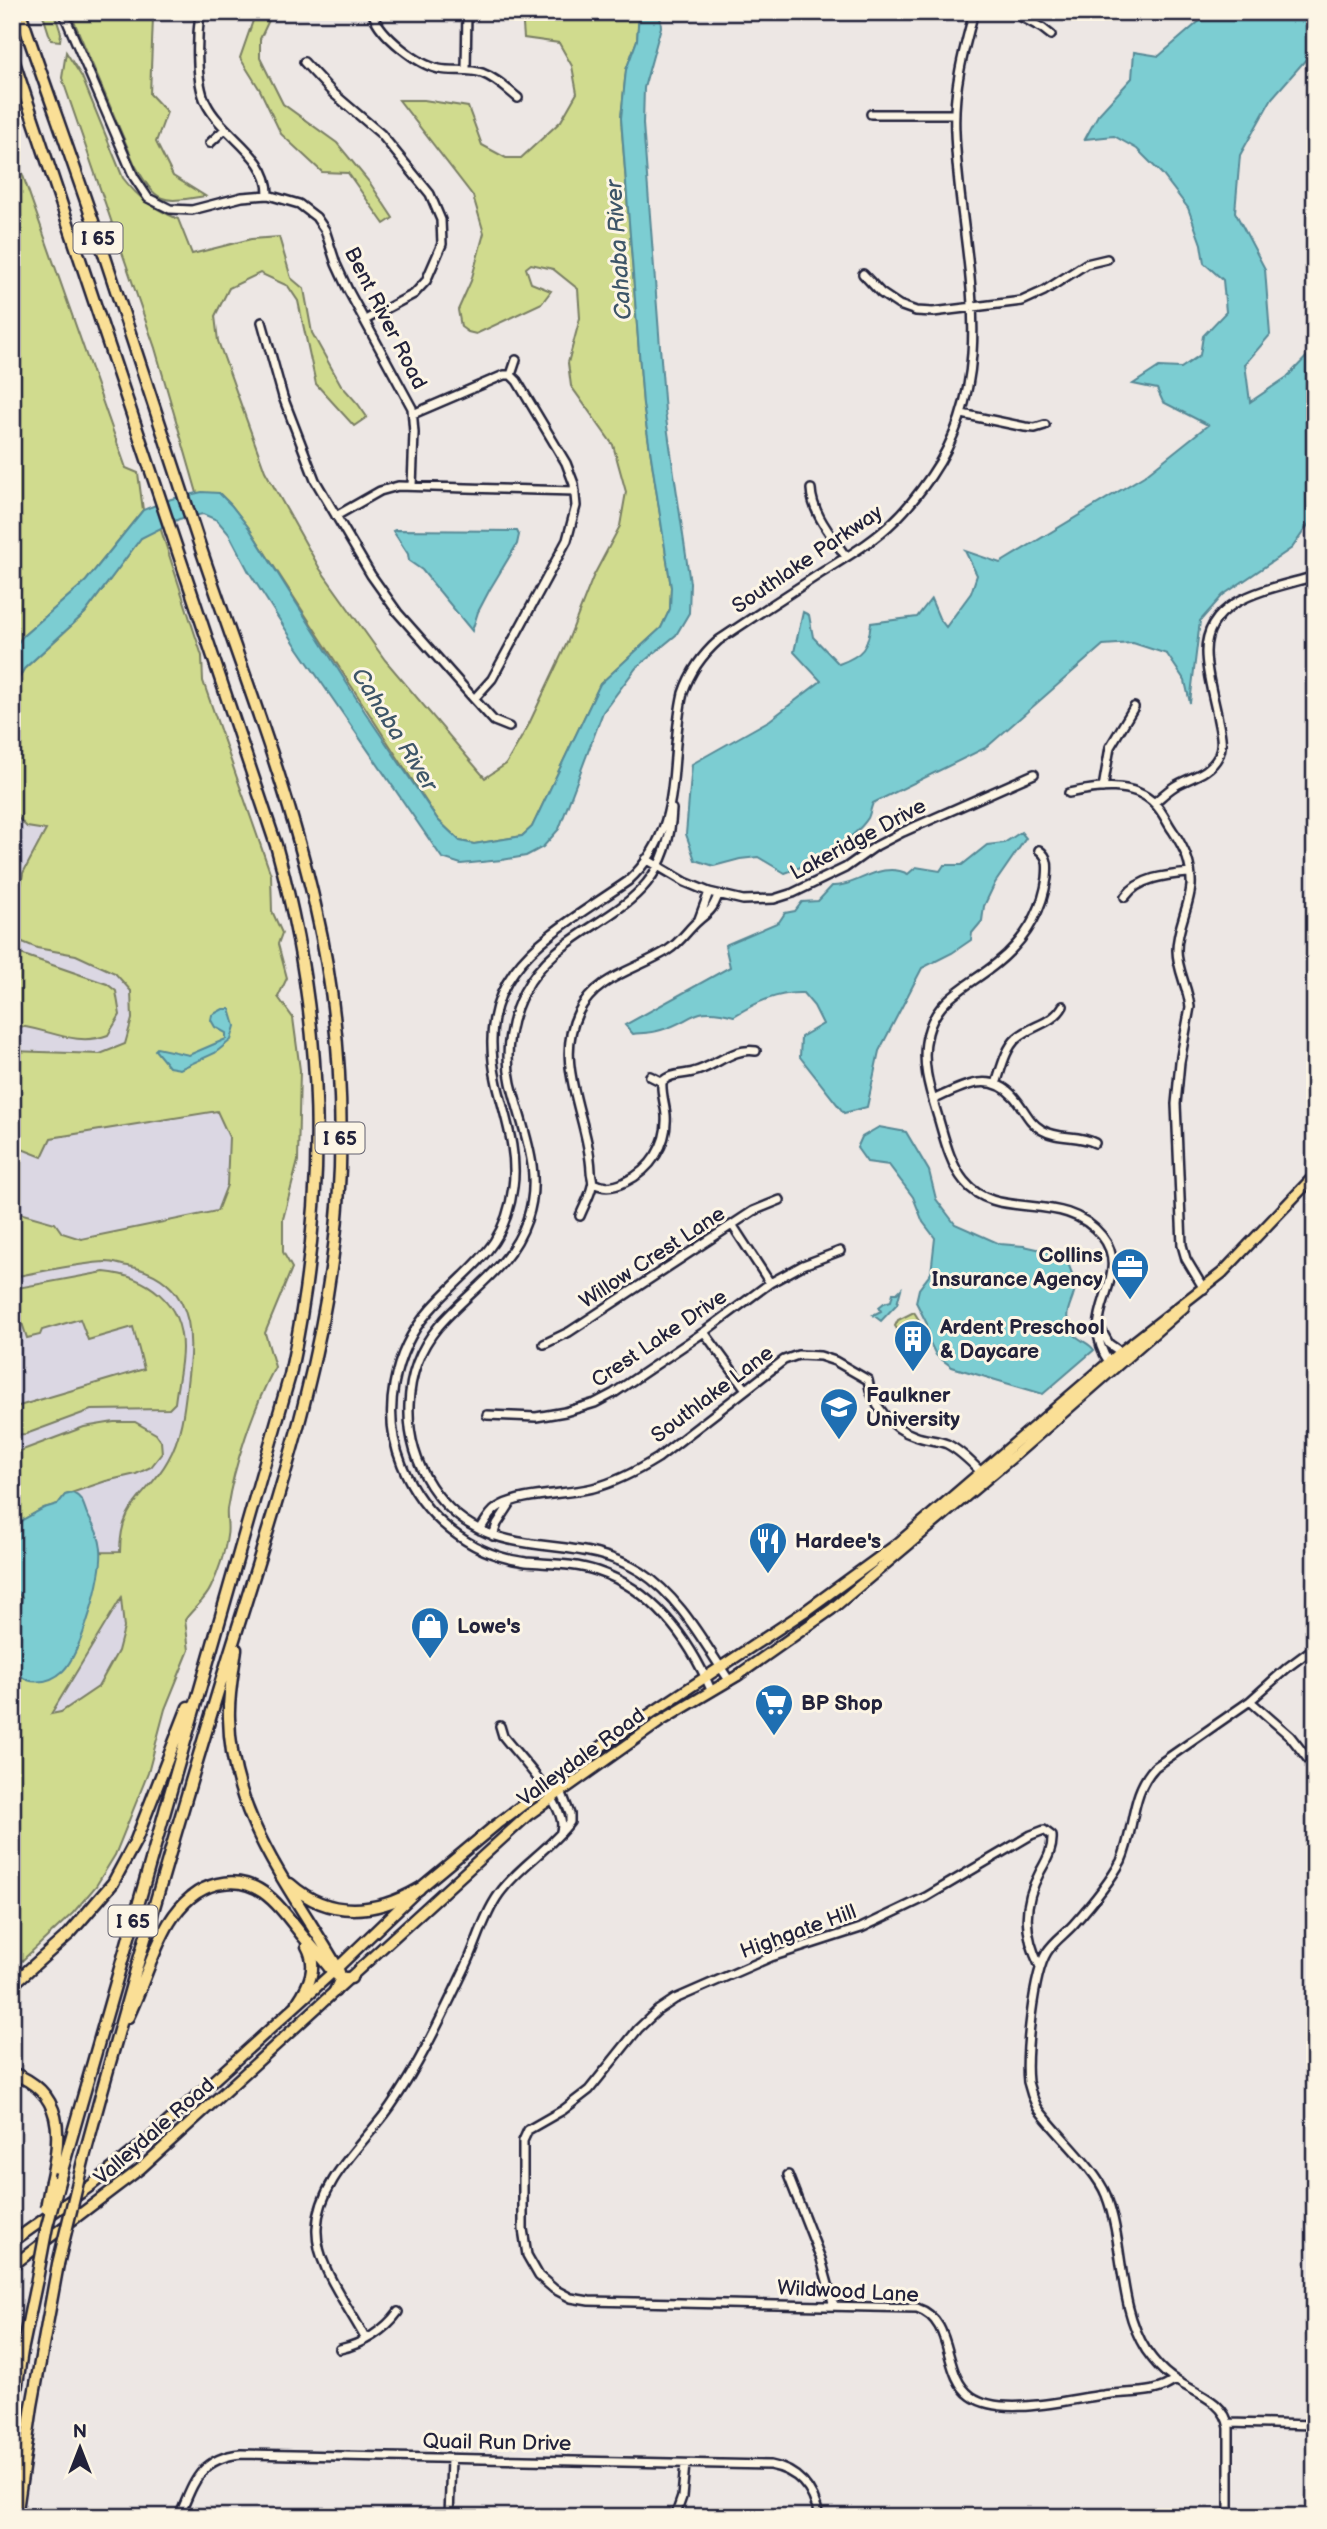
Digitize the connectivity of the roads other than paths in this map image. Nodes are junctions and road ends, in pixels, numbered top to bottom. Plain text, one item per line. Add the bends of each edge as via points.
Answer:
1 (20, 12) edge
2 (63, 12) edge
3 (201, 12) edge
4 (467, 12) edge
5 (974, 12) edge
6 (1012, 12) edge
7 (373, 14) dead end
8 (1051, 35) dead end
9 (12, 56) edge
10 (304, 62) dead end
11 (466, 69) junction
12 (518, 98) dead end
13 (871, 114) dead end
14 (955, 114) junction
15 (225, 130) junction
16 (210, 143) dead end
17 (268, 195) junction
18 (1107, 259) dead end
19 (863, 274) dead end
20 (973, 307) junction
21 (365, 320) junction
22 (262, 322) dead end
23 (516, 360) dead end
24 (511, 375) junction
25 (413, 414) junction
26 (962, 414) junction
27 (1045, 425) dead end
28 (412, 486) junction
29 (811, 489) dead end
30 (575, 491) junction
31 (336, 516) junction
32 (846, 557) junction
33 (1315, 576) edge
34 (474, 699) junction
35 (1134, 707) dead end
36 (509, 727) dead end
37 (1034, 774) dead end
38 (1103, 788) junction
39 (1069, 793) dead end
40 (671, 801) junction
41 (1154, 803) junction
42 (1039, 850) dead end
43 (646, 859) junction
44 (657, 864) junction
45 (1190, 873) junction
46 (709, 892) junction
47 (718, 895) junction
48 (1125, 897) dead end
49 (699, 920) junction
50 (1063, 1006) dead end
51 (756, 1051) dead end
52 (650, 1076) dead end
53 (662, 1082) junction
54 (996, 1084) junction
55 (933, 1100) junction
56 (1095, 1143) dead end
57 (1315, 1175) edge
58 (593, 1183) junction
59 (780, 1200) dead end
60 (580, 1216) dead end
61 (733, 1226) junction
62 (840, 1251) dead end
63 (770, 1283) junction
64 (1204, 1289) junction
65 (1189, 1301) junction
66 (1099, 1326) junction
67 (704, 1332) junction
68 (544, 1344) dead end
69 (1121, 1352) junction
70 (1109, 1362) junction
71 (1121, 1363) junction
72 (745, 1388) junction
73 (487, 1415) dead end
74 (984, 1475) junction
75 (510, 1503) junction
76 (486, 1533) junction
77 (479, 1548) junction
78 (238, 1631) junction
79 (1315, 1647) edge
80 (720, 1667) junction
81 (205, 1668) junction
82 (705, 1677) junction
83 (729, 1680) junction
84 (711, 1690) junction
85 (1250, 1701) junction
86 (500, 1726) dead end
87 (1315, 1768) edge
88 (545, 1788) junction
89 (561, 1791) junction
90 (550, 1799) junction
91 (561, 1831) junction
92 (283, 1879) junction
93 (419, 1889) junction
94 (305, 1939) junction
95 (1040, 1967) junction
96 (340, 1974) junction
97 (12, 1984) edge
98 (335, 1991) joint
99 (298, 2002) junction
100 (119, 2032) junction
101 (12, 2073) edge
102 (57, 2175) junction
103 (788, 2175) dead end
104 (523, 2208) joint
105 (12, 2242) edge
106 (12, 2266) edge
107 (834, 2306) junction
108 (398, 2312) dead end
109 (365, 2338) junction
110 (340, 2348) dead end
111 (1175, 2380) junction
112 (12, 2417) edge
113 (1228, 2423) junction
114 (1315, 2425) edge
115 (451, 2459) junction
116 (685, 2464) junction
117 (16, 2517) edge
118 (179, 2517) edge
119 (449, 2517) edge
120 (675, 2517) edge
121 (819, 2517) edge
122 (1229, 2517) edge

1 - 78 highway, I 65 via 287,802 316,906 334,1015 340,1131 335,1234 321,1333
2 - 17 street, Bent River Road via 134,177 148,198 186,211
3 - 15 street via 202,91
4 - 11 street
5 - 14 street, Southlake Parkway via 959,69
6 - 8 street
7 - 11 street via 380,29 422,63 443,70
9 - 81 highway, I 65 via 276,845 310,1013 318,1137 311,1255 281,1410
10 - 21 street via 382,134 430,194 441,220 442,244 426,281 414,294
11 - 12 street via 491,77
13 - 14 street
14 - 20 street, Southlake Parkway
15 - 16 street
15 - 17 street via 262,169
17 - 21 street, Bent River Road via 299,204 316,217
18 - 20 street via 1086,264 1028,299
19 - 20 street via 899,305 923,312
20 - 26 street, Southlake Parkway via 972,371
21 - 25 street, Bent River Road
22 - 31 street via 287,411 315,480
23 - 24 street
24 - 25 street
24 - 30 street via 566,463
25 - 28 street, Bent River Road
26 - 27 street via 1025,427
26 - 32 street, Southlake Parkway via 944,456 921,491 894,522
28 - 30 street
28 - 31 street via 385,489
29 - 32 street via 813,504
30 - 34 street via 567,540 492,679
31 - 34 street via 388,601
32 - 40 street, Southlake Parkway via 719,640 702,656 680,703
33 - 41 street via 1247,597 1218,617 1206,653 1220,752 1203,773
34 - 36 street via 494,721
35 - 38 street via 1110,747
37 - 47 street, Lakeridge Drive via 903,832 845,868 783,897 760,901
38 - 39 street
38 - 41 street via 1132,790
40 - 43 street, Southlake Parkway
40 - 44 street, Southlake Parkway via 668,841
41 - 45 street via 1187,854
42 - 55 street via 1047,858 1048,872 1034,920 1006,955 950,996 932,1022 925,1052
43 - 44 street, Lakeridge Drive
43 - 77 street, Southlake Parkway via 628,881 539,942 502,992 492,1049 514,1158 510,1206 486,1255 419,1323 395,1378 392,1425 405,1474 436,1518
44 - 46 street, Lakeridge Drive
44 - 76 street, Southlake Parkway via 633,899 559,949 523,994 512,1025 509,1056 511,1083 532,1154 534,1187 529,1211 502,1265 432,1335 412,1383 410,1430 421,1466 447,1505
45 - 48 street via 1157,876
45 - 64 street via 1177,948 1190,1007 1178,1079 1176,1132 1182,1245
46 - 47 street, Lakeridge Drive
46 - 49 street
47 - 49 street via 709,914
49 - 58 street via 671,948 604,982 583,1004 573,1025 570,1066
50 - 54 street via 1056,1017 1013,1042
51 - 53 street via 740,1051
52 - 53 street
53 - 58 street via 666,1126 656,1157 644,1171 621,1184 606,1187
54 - 55 street via 971,1083
54 - 56 street via 1012,1095 1041,1129
55 - 66 street via 958,1171 976,1192 999,1202 1068,1212 1102,1236 1113,1266
57 - 64 main road, Valleydale Road
58 - 60 street
59 - 61 street, Willow Crest Lane
61 - 63 street
61 - 68 street, Willow Crest Lane
62 - 63 street, Crest Lake Drive
63 - 67 street, Crest Lake Drive
64 - 65 main road, Valleydale Road
65 - 69 main road, Valleydale Road
65 - 71 main road, Valleydale Road
66 - 69 street via 1109,1344
66 - 70 street via 1100,1345
67 - 72 street
67 - 73 street, Crest Lake Drive via 614,1393 582,1408 536,1417
69 - 70 main road, Valleydale Road
69 - 71 street
70 - 71 street
70 - 74 main road, Valleydale Road
71 - 74 main road, Valleydale Road
72 - 74 street, Southlake Lane via 791,1357 827,1358 868,1381 875,1402 904,1433 949,1445
72 - 75 street, Southlake Lane via 658,1458 626,1476 589,1489
74 - 80 main road, Valleydale Road via 860,1573
74 - 83 main road, Valleydale Road via 859,1588
75 - 76 street
75 - 76 street, Southlake Lane via 491,1513
76 - 77 street
76 - 80 street, Southlake Parkway via 523,1544 600,1554 640,1572 670,1596
77 - 82 street, Southlake Parkway via 517,1560 593,1570 622,1581 666,1616
78 - 92 highway via 229,1707 233,1761 255,1830
78 - 100 highway, I 65
79 - 85 street
80 - 82 main road, Valleydale Road
80 - 83 street, Southlake Parkway
81 - 97 highway via 136,1840 113,1884 70,1933
81 - 102 highway, I 65
82 - 84 street, Southlake Parkway
82 - 88 main road, Valleydale Road
83 - 84 main road, Valleydale Road
84 - 89 main road, Valleydale Road
85 - 87 street via 1290,1736
85 - 95 street via 1151,1771 1138,1795 1119,1864
86 - 88 street
88 - 89 street
88 - 90 street
88 - 93 main road, Valleydale Road
89 - 90 main road, Valleydale Road
89 - 91 street via 571,1819
90 - 91 street via 562,1815
90 - 96 main road, Valleydale Road
91 - 109 street via 498,1895 442,2016 404,2084 323,2200 318,2251
92 - 93 highway via 310,1899 349,1910 389,1904
92 - 96 highway
93 - 96 main road, Valleydale Road
94 - 96 highway
94 - 99 highway via 312,1975
94 - 100 highway via 260,1889 229,1882 199,1891 168,1925
95 - 104 street, Highgate Hill via 1026,1917 1033,1885 1051,1849 1052,1836 1044,1830 861,1928 771,1957 666,2004 638,2029 589,2090 528,2130 523,2141
95 - 111 street via 1028,2061 1030,2093 1102,2187 1112,2213 1136,2329 1154,2361
96 - 98 highway
96 - 99 main road, Valleydale Road
98 - 106 main road, Valleydale Road via 140,2169
99 - 105 main road, Valleydale Road via 149,2139
100 - 117 highway, I 65, bridge via 58,2264
101 - 102 highway via 38,2087 54,2110 59,2134
102 - 112 highway, I 65, bridge
103 - 107 street
104 - 107 street, Wildwood Lane via 525,2248 532,2265 545,2282 571,2298
107 - 111 street, Wildwood Lane via 911,2307 930,2314 941,2329 959,2384 989,2404 1047,2405 1159,2389
108 - 109 street via 383,2329
109 - 110 street
111 - 113 street via 1216,2405
113 - 114 street
113 - 122 street
115 - 116 street, Quail Run Drive
115 - 118 street, Quail Run Drive via 228,2455 212,2461 198,2476
115 - 119 street
116 - 120 street
116 - 121 street, Quail Run Drive via 780,2467 809,2488

